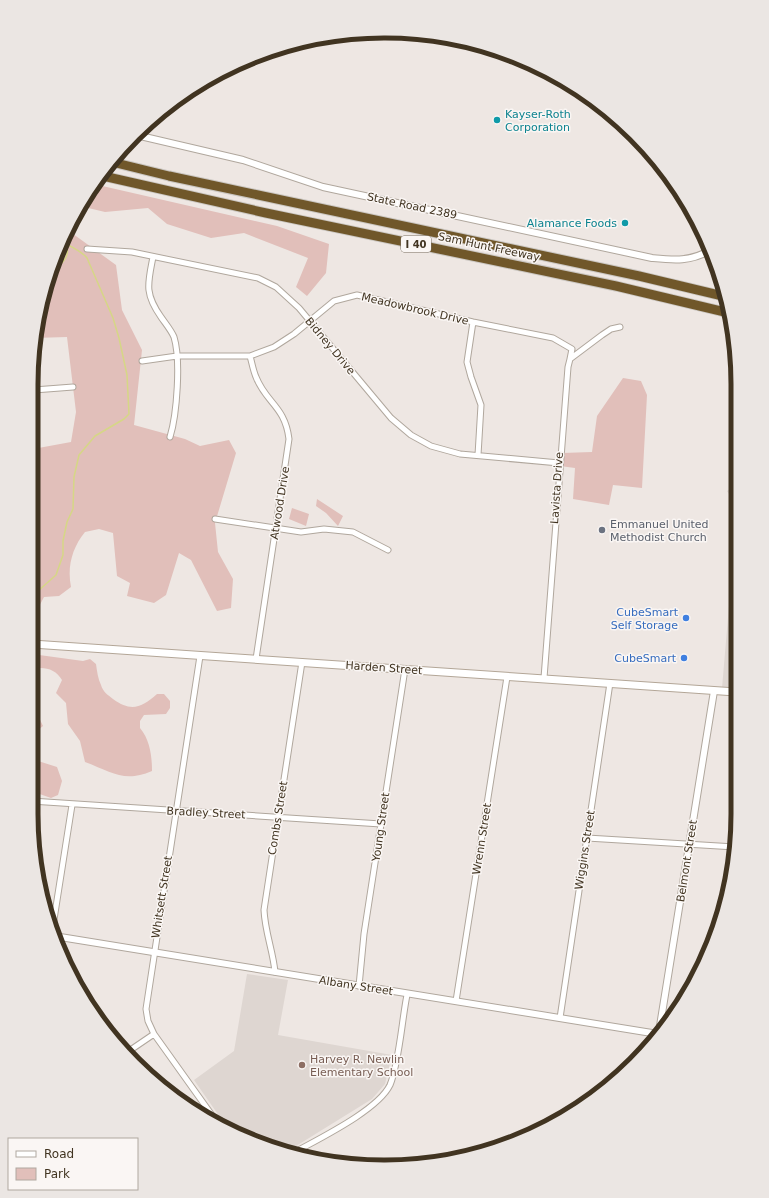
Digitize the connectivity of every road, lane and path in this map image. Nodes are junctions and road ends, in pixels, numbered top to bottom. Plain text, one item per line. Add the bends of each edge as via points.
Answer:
1 (142, 136) edge
2 (118, 164) edge
3 (108, 177) edge
4 (87, 249) dead end
5 (705, 252) edge
6 (153, 256) junction
7 (719, 295) edge
8 (723, 312) edge
9 (308, 321) junction
10 (473, 322) junction
11 (620, 327) dead end
12 (177, 356) junction
13 (250, 356) junction
14 (570, 359) junction
15 (142, 361) dead end
16 (73, 387) dead end
17 (38, 390) edge
18 (170, 437) dead end
19 (478, 455) junction
20 (559, 463) junction
21 (215, 519) dead end
22 (276, 529) junction
23 (388, 550) dead end
24 (38, 644) edge
25 (200, 656) junction
26 (256, 659) junction
27 (302, 662) junction
28 (405, 669) junction
29 (507, 677) junction
30 (544, 678) junction
31 (610, 683) junction
32 (714, 691) junction
33 (731, 692) edge
34 (38, 802) edge
35 (72, 805) junction
36 (176, 811) junction
37 (278, 817) junction
38 (381, 824) junction
39 (587, 838) junction
40 (690, 845) junction
41 (729, 847) edge
42 (54, 918) edge
43 (61, 937) edge
44 (153, 952) junction
45 (275, 972) junction
46 (359, 986) junction
47 (407, 994) junction
48 (456, 1001) junction
49 (560, 1018) junction
50 (661, 1022) edge
51 (653, 1032) edge
52 (154, 1034) junction
53 (131, 1050) edge
54 (211, 1114) edge
55 (300, 1149) edge

1 - 5 street, State Road 2389 via 243,160 323,187 652,258 676,260 691,258
2 - 7 highway, Sam Hunt Freeway / I 40
3 - 8 highway, Sam Hunt Freeway / I 40 via 608,284
4 - 6 street, Bidney Drive via 116,250
6 - 9 street, Bidney Drive via 262,279 283,293
6 - 12 street via 148,293 171,331
9 - 10 street, Meadowbrook Drive via 334,301 356,295
9 - 13 street, Meadowbrook Drive via 274,347
9 - 19 street, Bidney Drive via 402,428 437,448 460,454
10 - 14 street, Meadowbrook Drive via 560,341 572,349
10 - 19 street via 467,362 481,405
11 - 14 street via 607,332
12 - 13 street, Meadowbrook Drive
12 - 15 street, Meadowbrook Drive
12 - 18 street via 176,410
13 - 22 street, Atwood Drive via 256,377 280,411 288,431 289,448
14 - 20 street, Lavista Drive
16 - 17 street
19 - 20 street, Bidney Drive
20 - 30 street, Lavista Drive
21 - 22 street
22 - 23 street via 301,532 324,529 353,532
22 - 26 street, Atwood Drive
24 - 25 main road, Harden Street
25 - 26 main road, Harden Street
25 - 36 street, Whitsett Street
26 - 27 main road, Harden Street
27 - 28 main road, Harden Street
27 - 37 street, Combs Street
28 - 29 main road, Harden Street
28 - 38 street, Young Street
29 - 30 main road, Harden Street
29 - 48 street, Wrenn Street
30 - 31 main road, Harden Street
31 - 32 main road, Harden Street
31 - 39 street, Wiggins Street
32 - 33 main road, Harden Street
32 - 40 street, Belmont Street
34 - 35 street, Bradley Street
35 - 36 street, Bradley Street
35 - 42 street
36 - 37 street, Bradley Street
36 - 44 street, Whitsett Street
37 - 38 street, Bradley Street
37 - 45 street, Combs Street via 264,910
38 - 46 street, Young Street via 364,934
39 - 40 street
39 - 49 street, Wiggins Street
40 - 41 street
40 - 50 street, Belmont Street
43 - 44 street, Albany Street
44 - 45 street, Albany Street
44 - 52 street, Whitsett Street via 146,1000 148,1021
45 - 46 street, Albany Street
46 - 47 street, Albany Street
47 - 48 street, Albany Street
47 - 55 street via 393,1077 385,1093 374,1104
48 - 49 street, Albany Street
49 - 51 street, Albany Street
52 - 53 street
52 - 54 street, Whitsett Street

